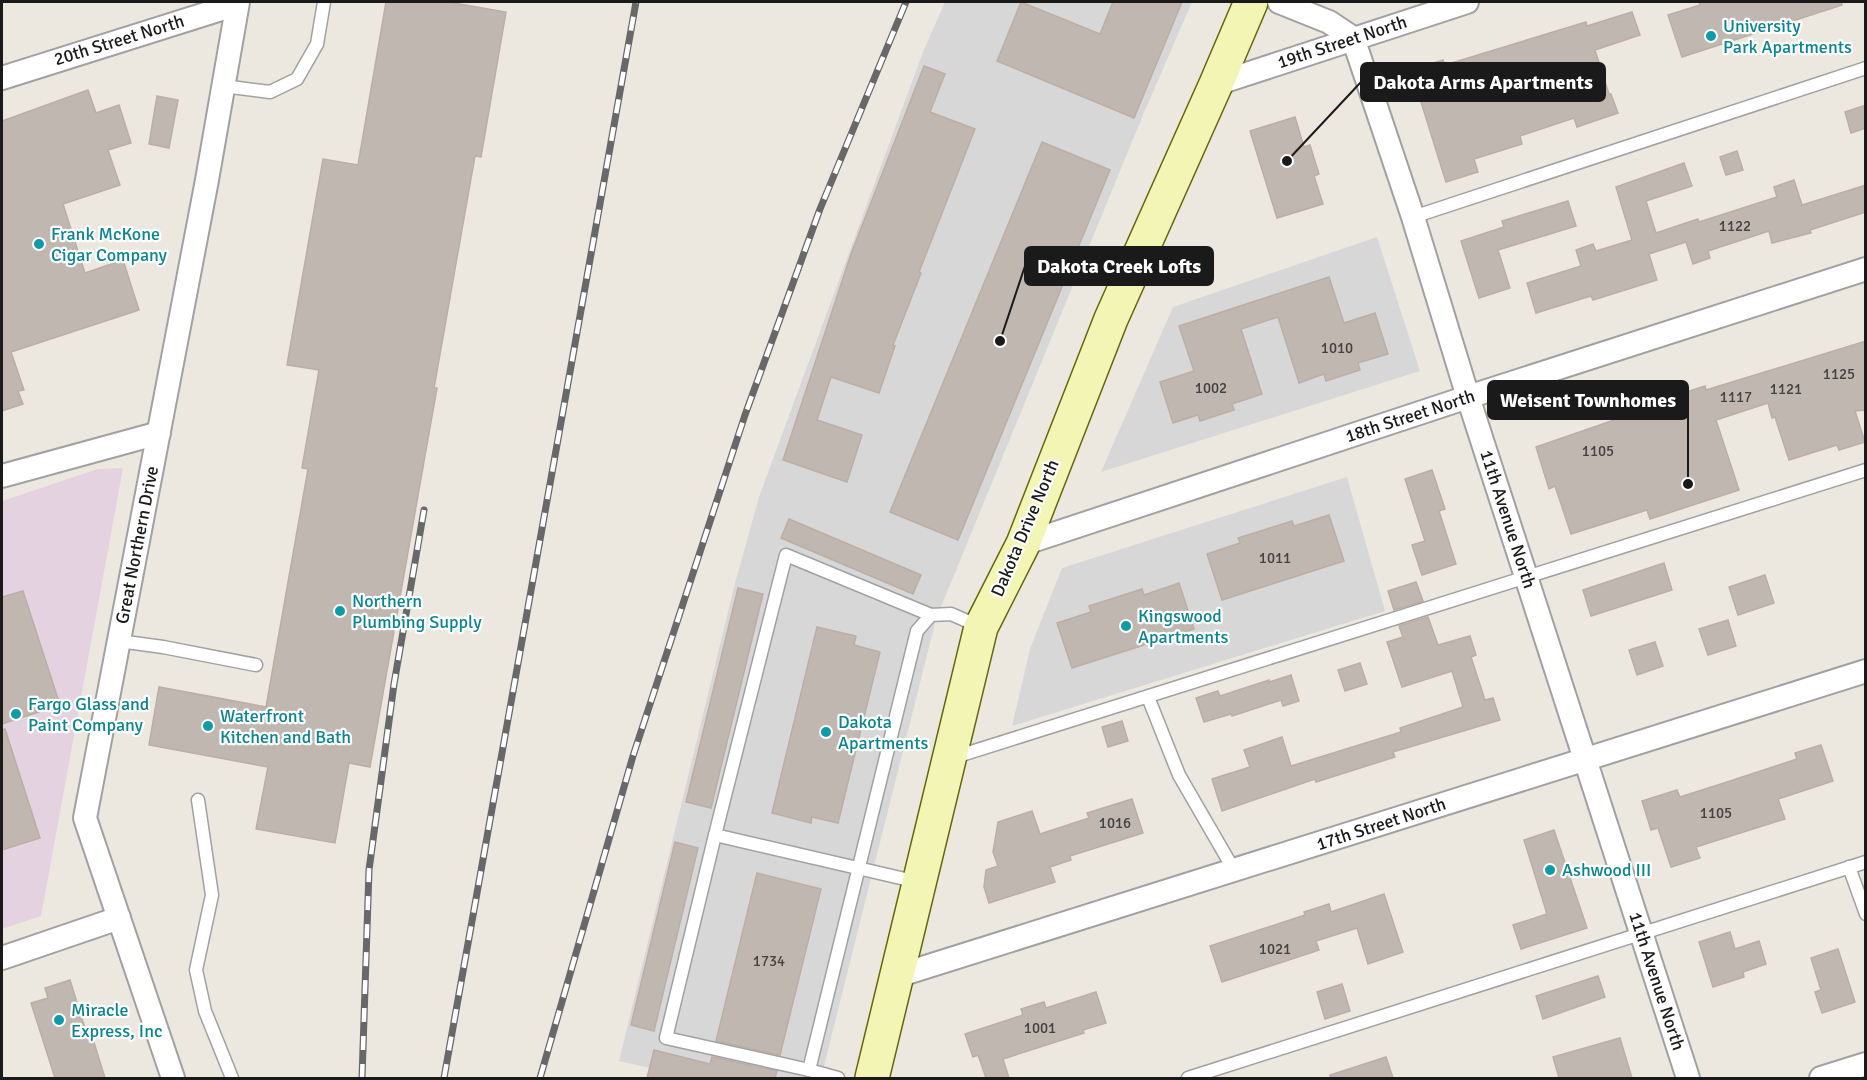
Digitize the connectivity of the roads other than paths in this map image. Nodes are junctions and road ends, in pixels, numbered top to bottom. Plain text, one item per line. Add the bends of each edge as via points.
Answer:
1 (324, 2) edge
2 (1251, 2) edge
3 (1280, 2) edge
4 (1467, 2) edge
5 (237, 3) edge
6 (1353, 38) junction
7 (1866, 68) edge
8 (2, 78) edge
9 (1216, 84) junction
10 (223, 86) junction
11 (1413, 217) junction
12 (1866, 269) edge
13 (1468, 397) junction
14 (159, 433) junction
15 (1866, 470) edge
16 (2, 476) edge
17 (1023, 544) junction
18 (1527, 578) junction
19 (931, 615) junction
20 (981, 627) junction
21 (119, 641) junction
22 (256, 665) dead end
23 (1866, 671) edge
24 (1148, 697) junction
25 (1586, 758) junction
26 (948, 759) junction
27 (198, 800) dead end
28 (715, 835) junction
29 (1866, 862) edge
30 (1849, 867) junction
31 (859, 869) junction
32 (1234, 870) junction
33 (919, 882) junction
34 (1866, 914) edge
35 (119, 918) junction
36 (1642, 934) junction
37 (2, 958) edge
38 (897, 976) junction
39 (1866, 1064) edge
40 (809, 1070) junction
41 (173, 1078) edge
42 (232, 1078) edge
43 (838, 1078) edge
44 (872, 1078) edge
45 (1188, 1078) edge
46 (1688, 1078) edge
47 (1821, 1078) edge

1 - 10 lane via 317,44 297,80 270,92
2 - 9 street, Dakota Drive North
3 - 6 street via 1329,22
4 - 6 street, 19th Street North
5 - 8 street, 20th Street North
5 - 10 street, Great Northern Drive
6 - 9 street, 19th Street North
6 - 11 street, 11th Avenue North
7 - 11 lane
9 - 17 street, Dakota Drive North via 1111,319
10 - 14 street, Great Northern Drive
11 - 13 street, 11th Avenue North
12 - 13 street, 18th Street North
13 - 17 street, 18th Street North
13 - 18 street, 11th Avenue North
14 - 16 street
14 - 21 street, Great Northern Drive
15 - 18 lane
17 - 20 street, Dakota Drive North
18 - 24 lane
18 - 25 street, 11th Avenue North
19 - 20 lane via 951,614
19 - 28 lane via 786,555
19 - 31 lane via 917,631
20 - 26 street, Dakota Drive North
21 - 22 lane
21 - 35 street, Great Northern Drive via 85,818
23 - 25 street, 17th Street North
24 - 26 lane
24 - 32 lane via 1179,775
25 - 32 street, 17th Street North
25 - 36 street, 11th Avenue North
26 - 33 street, Dakota Drive North
27 - 42 lane via 212,896 196,970 205,1011
28 - 31 lane
28 - 40 lane via 666,1038
29 - 30 lane
30 - 34 lane
30 - 36 lane
31 - 33 lane
31 - 40 lane
32 - 38 street, 17th Street North
33 - 38 street, Dakota Drive North
35 - 37 street
35 - 41 street, Great Northern Drive
36 - 45 lane
36 - 46 street, 11th Avenue North
38 - 44 street, Dakota Drive North
39 - 47 street
40 - 43 lane

